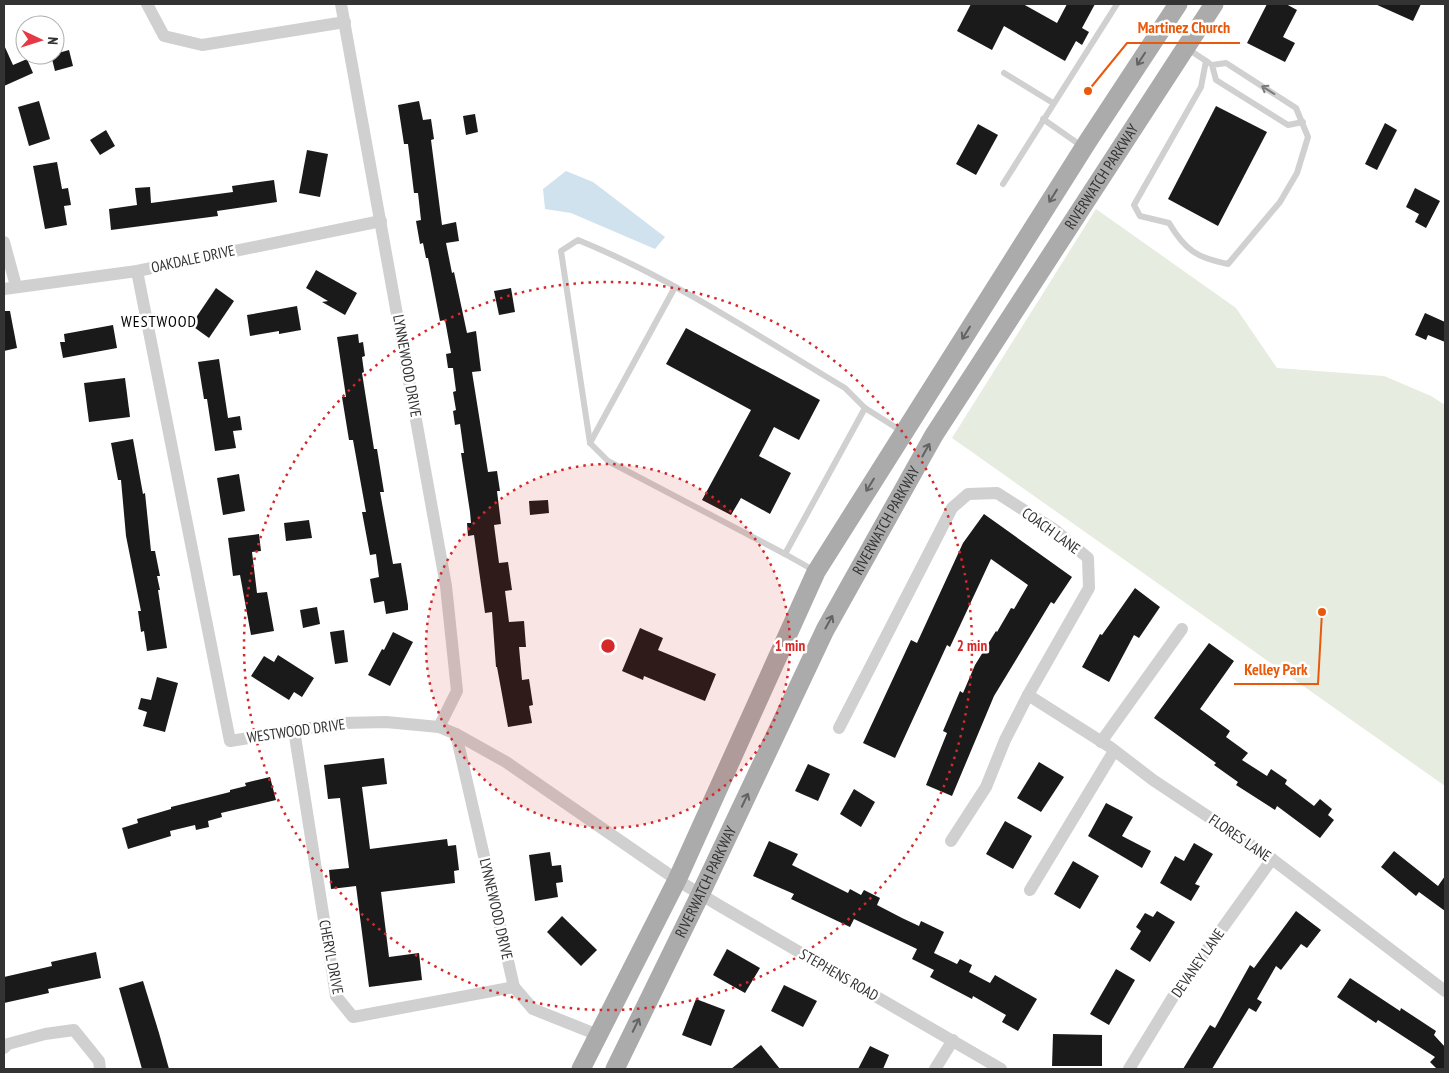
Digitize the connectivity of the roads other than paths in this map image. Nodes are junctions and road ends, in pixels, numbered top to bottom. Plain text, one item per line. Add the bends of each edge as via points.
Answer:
1 (147, 4) edge
2 (341, 4) edge
3 (1117, 4) edge
4 (1178, 4) edge
5 (1214, 4) edge
6 (345, 22) junction
7 (1185, 48) junction
8 (1209, 63) junction
9 (1004, 73) dead end
10 (1053, 103) junction
11 (1043, 119) junction
12 (1303, 122) junction
13 (1084, 148) junction
14 (1002, 184) dead end
15 (381, 221) junction
16 (4, 242) edge
17 (137, 271) junction
18 (675, 287) junction
19 (10, 288) edge
20 (865, 408) junction
21 (903, 432) junction
22 (590, 443) junction
23 (785, 554) junction
24 (816, 572) junction
25 (1182, 630) dead end
26 (1028, 694) junction
27 (439, 727) junction
28 (839, 728) dead end
29 (294, 730) junction
30 (456, 734) junction
31 (1101, 742) junction
32 (1114, 751) junction
33 (951, 841) dead end
34 (1272, 859) junction
35 (677, 880) junction
36 (1030, 890) dead end
37 (700, 894) junction
38 (514, 987) junction
39 (1445, 991) edge
40 (598, 1035) junction
41 (953, 1040) junction
42 (4, 1048) edge
43 (100, 1069) edge
44 (581, 1069) edge
45 (615, 1069) edge
46 (936, 1069) edge
47 (1001, 1069) edge
48 (1129, 1069) edge

1 - 6 street via 164,36 202,45
2 - 6 street, LYNNEWOOD DRIVE
3 - 10 lane
4 -> 13 main road, RIVERWATCH PARKWAY
5 - 7 main road, RIVERWATCH PARKWAY
6 - 15 street, LYNNEWOOD DRIVE
7 - 8 lane
37 -> 7 main road, RIVERWATCH PARKWAY via 825,630 934,435
12 -> 8 lane via 1296,108 1234,68 1226,63
8 - 12 lane via 1216,80 1288,125
8 - 12 lane via 1201,87 1134,205 1140,216 1169,223 1189,250 1208,260 1228,264 1280,202 1296,173 1308,137
9 - 10 lane
10 - 11 lane
11 - 13 lane
11 - 14 lane
13 -> 21 main road, RIVERWATCH PARKWAY
15 - 17 street, OAKDALE DRIVE
15 - 27 street, LYNNEWOOD DRIVE via 446,586 457,691
16 - 19 street
17 - 19 street, OAKDALE DRIVE
17 - 29 street, WESTWOOD DRIVE via 230,741
18 - 20 lane via 845,388
18 - 22 lane
18 - 22 lane via 618,256 578,240 561,251
20 - 21 lane
20 - 23 lane
21 -> 24 main road, RIVERWATCH PARKWAY
22 - 23 lane via 608,461
23 - 24 lane
24 - 35 main road, RIVERWATCH PARKWAY
25 - 31 street
26 - 28 street, COACH LANE via 1089,588 1088,558 1055,530 997,493 968,494 952,508
26 - 31 street, FLORES LANE
26 - 33 street, COACH LANE via 986,787
27 - 29 street, WESTWOOD DRIVE via 386,722 342,723
27 - 30 street, WESTWOOD DRIVE
29 - 38 street, CHERYL DRIVE via 336,996 352,1017
30 - 35 street, WESTWOOD DRIVE via 506,762
30 - 38 street, LYNNEWOOD DRIVE
31 - 32 street, FLORES LANE
32 - 34 street, FLORES LANE
32 - 36 street
34 - 39 street, FLORES LANE
34 - 48 street, DEVANEY LANE via 1173,997
35 - 37 street, STEPHENS ROAD
35 - 40 main road, RIVERWATCH PARKWAY
37 - 41 street, STEPHENS ROAD
45 -> 37 main road, RIVERWATCH PARKWAY
38 - 40 street, LYNNEWOOD DRIVE via 534,1009
40 - 44 main road, RIVERWATCH PARKWAY
41 - 46 street
41 - 47 street, STEPHENS ROAD
42 - 43 street via 45,1034 74,1030 99,1061

